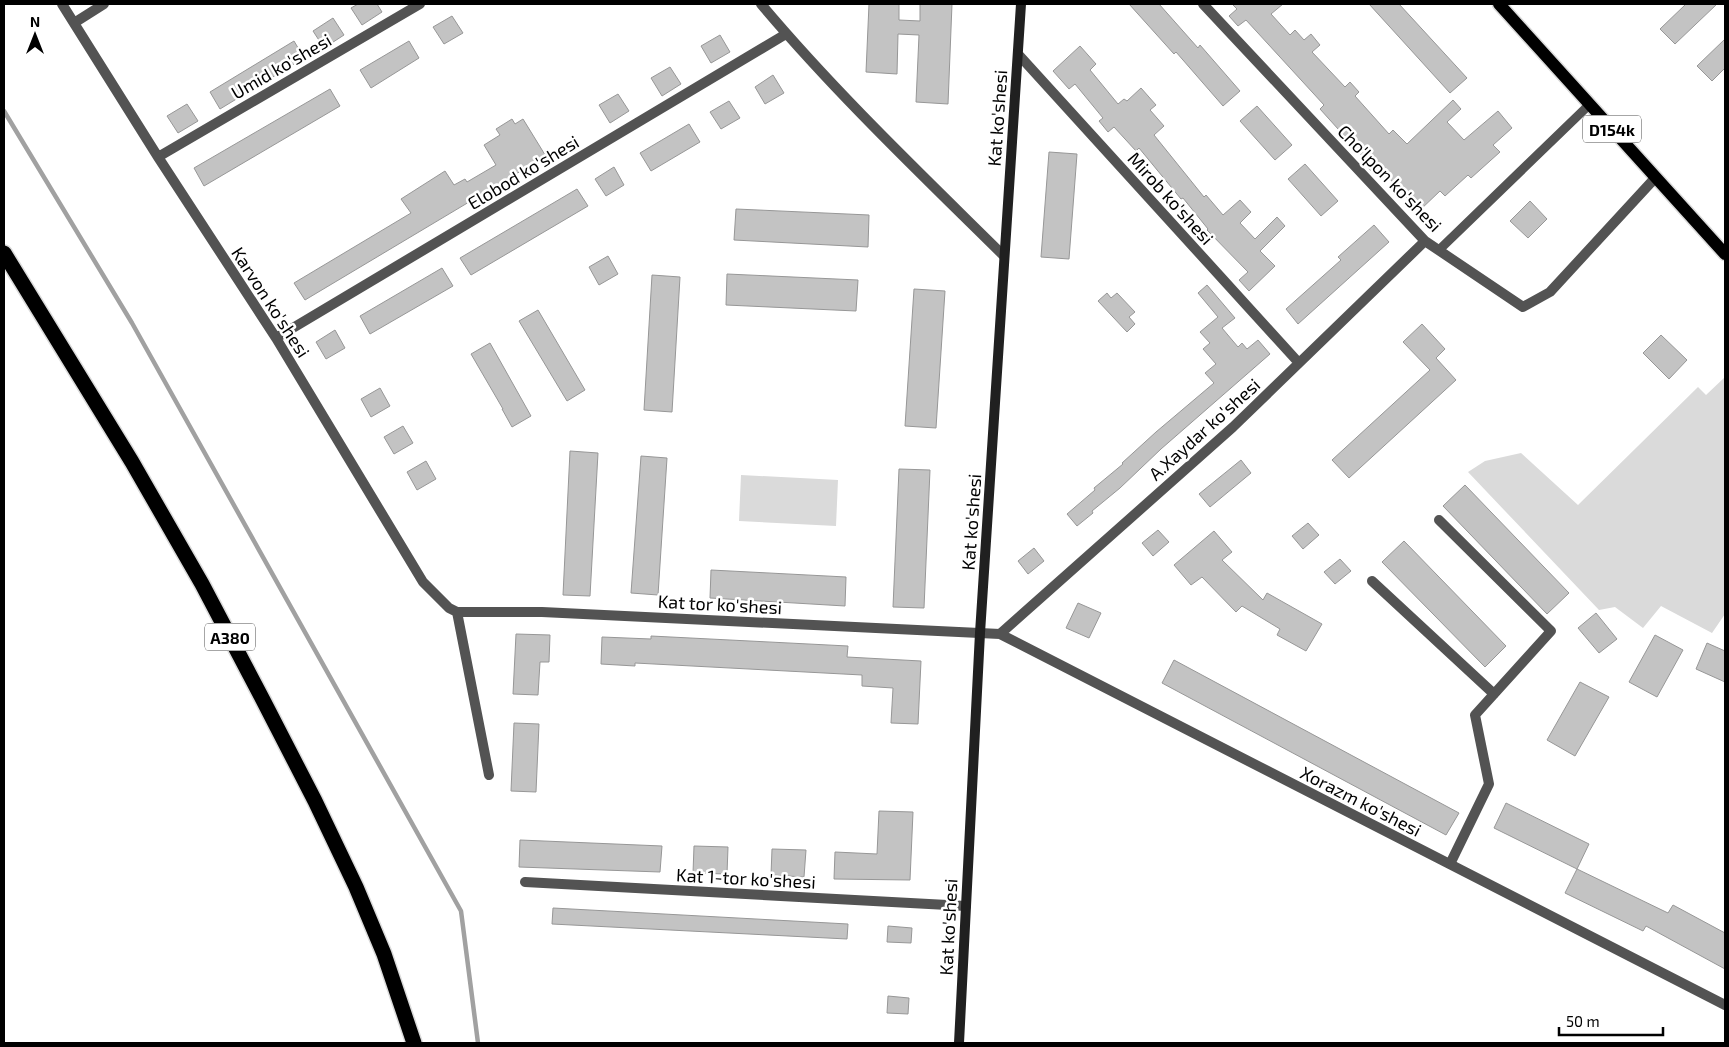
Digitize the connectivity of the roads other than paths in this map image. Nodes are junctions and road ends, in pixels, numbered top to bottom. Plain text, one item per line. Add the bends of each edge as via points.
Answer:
1 (62, 4) edge
2 (104, 4) edge
3 (420, 4) edge
4 (761, 4) edge
5 (1021, 4) edge
6 (1203, 4) edge
7 (1499, 4) edge
8 (74, 23) junction
9 (786, 34) junction
10 (1018, 54) junction
11 (1590, 104) junction
12 (158, 157) junction
13 (1656, 177) junction
14 (1424, 241) junction
15 (1439, 250) junction
16 (4, 253) edge
17 (1725, 254) edge
18 (1004, 256) junction
19 (276, 338) junction
20 (1299, 363) junction
21 (1439, 520) dead end
22 (1372, 581) dead end
23 (457, 612) junction
24 (980, 633) junction
25 (1000, 634) junction
26 (1494, 694) junction
27 (489, 775) dead end
28 (1450, 864) junction
29 (525, 882) dead end
30 (966, 906) junction
31 (1725, 1005) edge
32 (414, 1043) edge
33 (959, 1043) edge

1 - 8 street, Karvon ko'shesi
2 - 8 street
3 - 12 street, Umid ko'shesi
4 - 9 street
5 - 10 street, Kat ko'shesi
6 - 14 street, Cho'lpon ko'shesi
7 - 11 main road, D154k
8 - 12 street, Karvon ko'shesi
9 - 18 street
9 - 19 street, Elobod ko'shesi
10 - 18 street, Kat ko'shesi
10 - 20 street, Mirob ko'shesi
11 - 13 main road, D154k
11 - 15 lane
12 - 19 street, Karvon ko'shesi
13 - 15 street, Cho'lpon ko'shesi via 1550,292 1523,307
13 - 17 main road, D154k
14 - 15 street, Cho'lpon ko'shesi
14 - 20 street, A.Xaydar ko'shesi
16 - 32 highway, A380 via 132,462 263,700 356,887 384,954
18 - 24 street, Kat ko'shesi
19 - 23 street, Karvon ko'shesi via 423,582
20 - 25 street, A.Xaydar ko'shesi via 1233,427
21 - 26 street via 1551,631
22 - 26 street
23 - 24 street, Kat tor ko'shesi via 542,612
23 - 27 street
24 - 25 street, Xorazm ko'shesi
24 - 30 street, Kat ko'shesi
25 - 28 street, Xorazm ko'shesi
26 - 28 street via 1475,715 1489,784
28 - 31 street, Xorazm ko'shesi
29 - 30 street, Kat 1-tor ko'shesi
30 - 33 street, Kat ko'shesi

